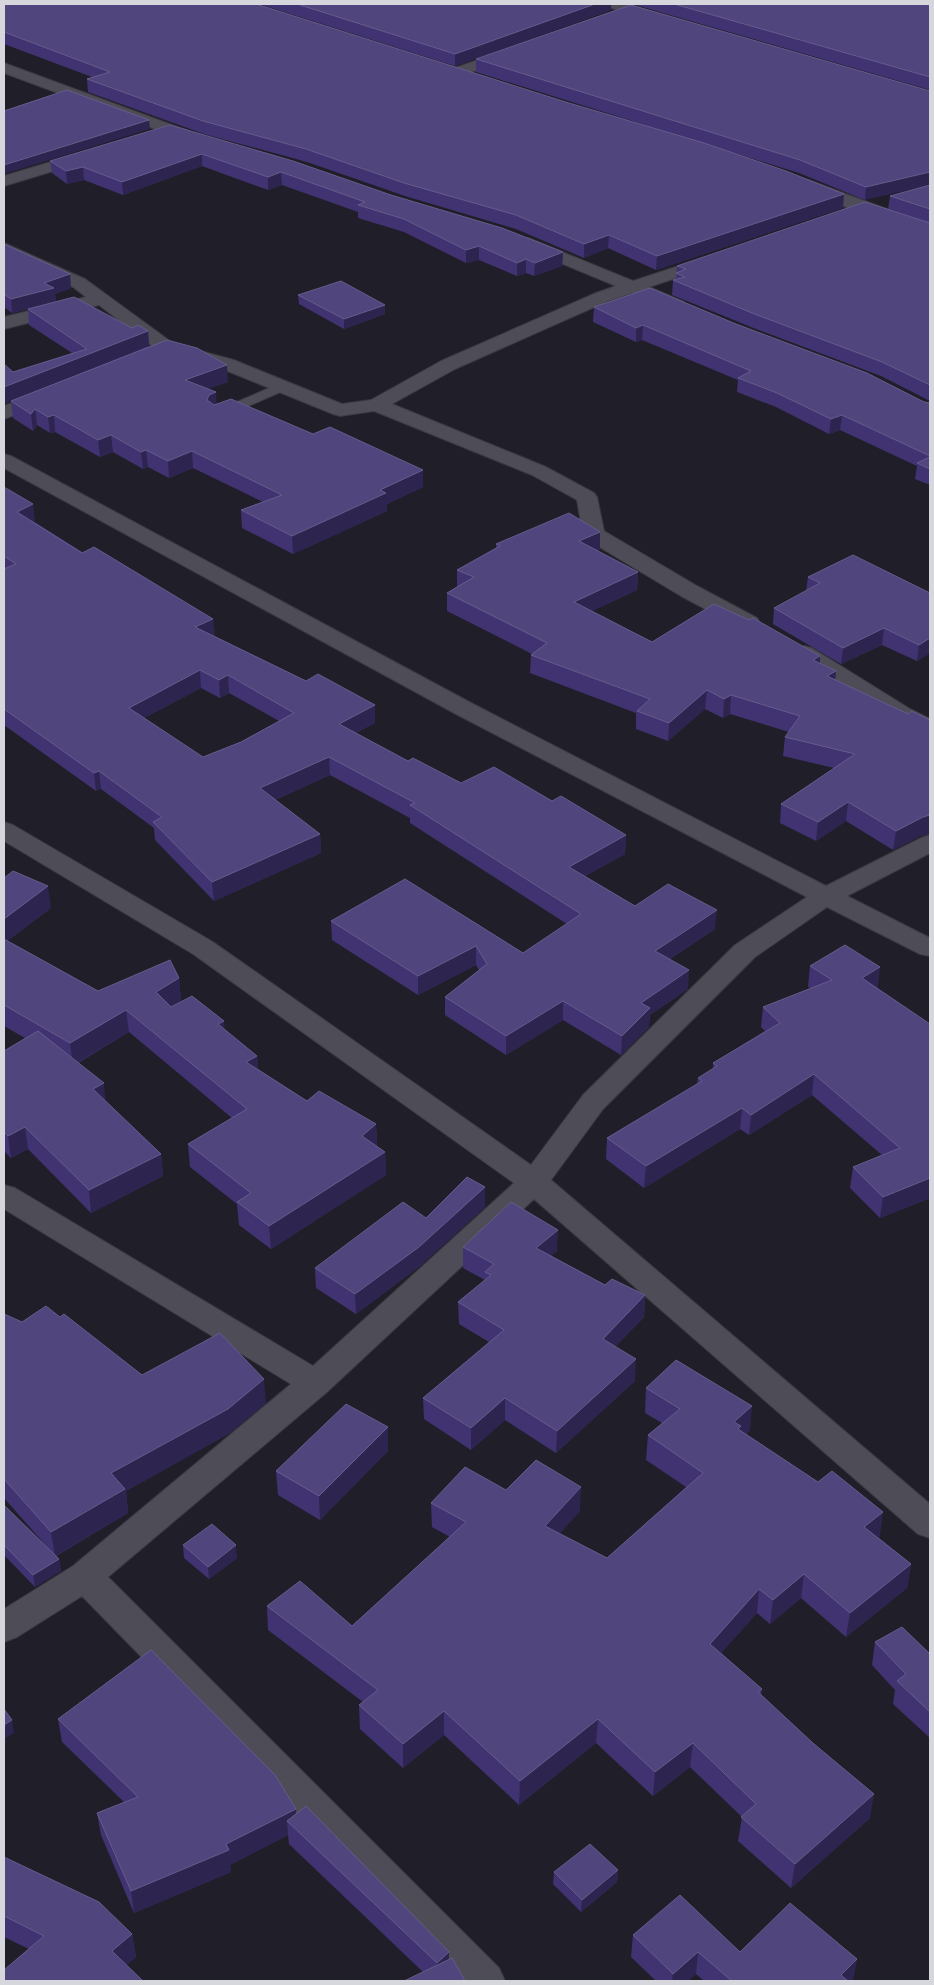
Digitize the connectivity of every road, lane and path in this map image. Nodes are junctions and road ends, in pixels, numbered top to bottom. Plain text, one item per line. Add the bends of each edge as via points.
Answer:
1 (613, 10) edge
2 (671, 22) edge
3 (530, 46) edge
4 (438, 66) edge
5 (4, 68) edge
6 (457, 72) junction
7 (484, 81) edge
8 (170, 130) junction
9 (143, 138) edge
10 (214, 144) edge
11 (98, 152) edge
12 (792, 179) edge
13 (4, 181) edge
14 (892, 201) edge
15 (864, 208) junction
16 (836, 218) edge
17 (930, 231) edge
18 (509, 235) edge
19 (4, 248) edge
20 (726, 256) edge
21 (632, 287) junction
22 (102, 299) junction
23 (697, 314) edge
24 (4, 323) edge
25 (280, 387) junction
26 (61, 390) edge
27 (376, 405) junction
28 (4, 413) edge
29 (216, 416) edge
30 (4, 460) edge
31 (930, 728) edge
32 (4, 830) edge
33 (930, 843) edge
34 (825, 896) junction
35 (930, 948) edge
36 (534, 1182) junction
37 (4, 1195) edge
38 (315, 1383) junction
39 (930, 1524) edge
40 (85, 1576) junction
41 (4, 1627) edge
42 (485, 1981) edge

1 - 2 street via 629,10
3 - 6 street
4 - 6 street
5 - 8 street
6 - 7 street
8 - 9 street
8 - 10 street
11 - 13 street
12 - 15 street
14 - 15 street
15 - 16 street
15 - 17 street
18 - 21 street
19 - 22 street via 79,283
20 - 21 street
21 - 23 street
21 - 27 street via 602,297 448,365
22 - 24 street
22 - 25 street via 158,352 226,364
25 - 27 street via 340,410
25 - 29 lane
26 - 28 street
27 - 31 street via 539,470 587,497 594,534
30 - 34 street via 329,638
32 - 36 street via 203,948
33 - 34 street
34 - 35 street
34 - 36 street via 745,951 592,1102
36 - 38 street
36 - 39 street
37 - 38 street
38 - 40 street
40 - 41 street
40 - 42 street

